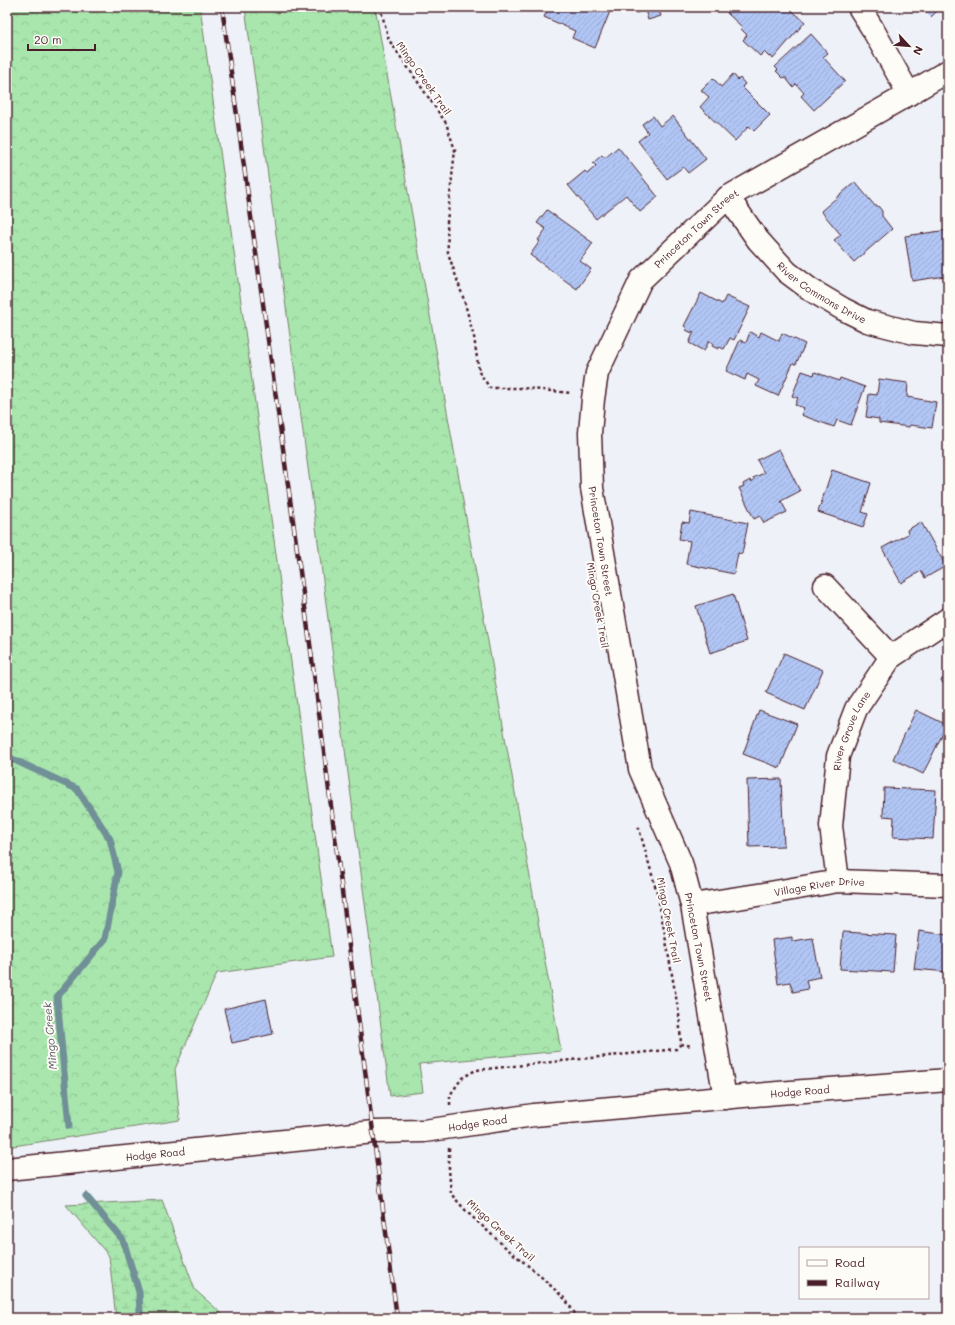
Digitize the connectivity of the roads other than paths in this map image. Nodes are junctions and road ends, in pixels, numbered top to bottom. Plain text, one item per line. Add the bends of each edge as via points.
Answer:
1 (859, 7) edge
2 (948, 71) edge
3 (909, 94) junction
4 (728, 197) junction
5 (948, 336) edge
6 (826, 586) dead end
7 (948, 619) edge
8 (891, 657) junction
9 (838, 881) junction
10 (948, 885) edge
11 (692, 905) junction
12 (948, 1080) edge
13 (725, 1098) junction
14 (7, 1169) edge

1 - 3 street
2 - 3 street, Princeton Town Street
3 - 4 street, Princeton Town Street
4 - 5 street, River Commons Drive via 758,240 788,272 811,290 867,321 914,333
4 - 11 street, Princeton Town Street via 640,280 597,373 590,433 592,488 640,769 681,864
6 - 8 street
7 - 8 street, River Grove Lane
8 - 9 street, River Grove Lane via 856,709 838,756 830,826
9 - 10 street, Village River Drive
9 - 11 street, Village River Drive
11 - 13 street, Princeton Town Street
12 - 13 street, Hodge Road
13 - 14 street, Hodge Road via 534,1115 424,1131 366,1133

